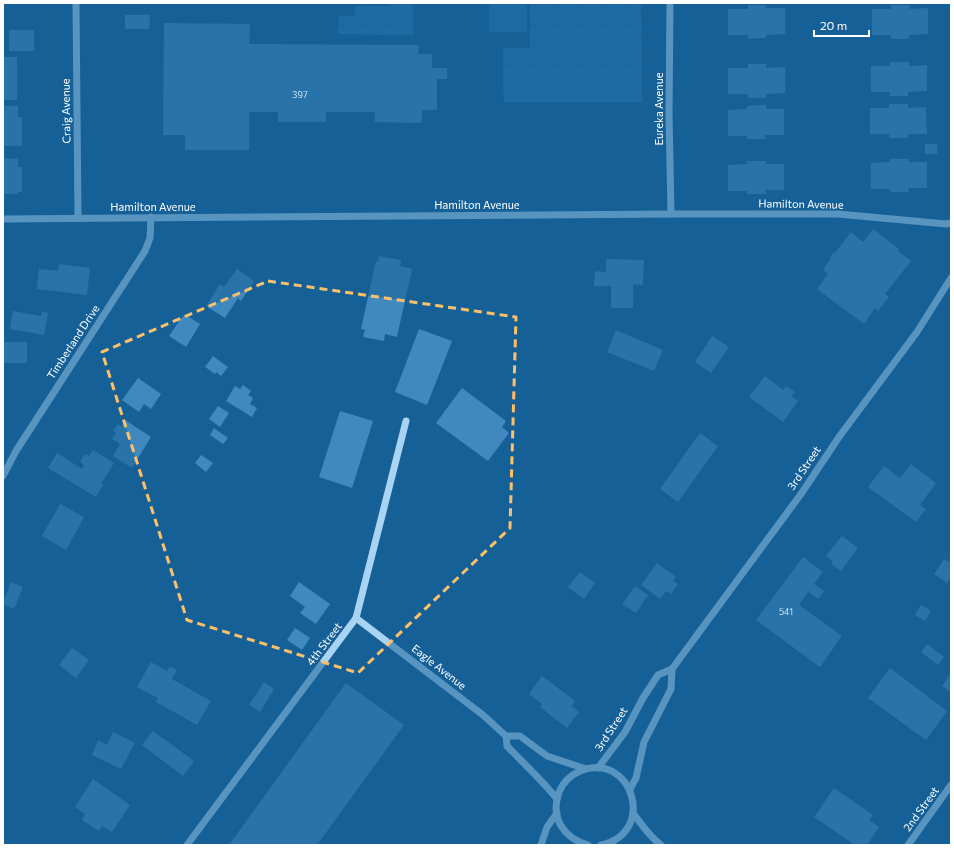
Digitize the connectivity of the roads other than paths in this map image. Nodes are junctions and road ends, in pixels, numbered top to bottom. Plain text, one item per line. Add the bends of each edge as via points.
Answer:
1 (76, 3) edge
2 (670, 3) edge
3 (671, 214) junction
4 (78, 218) junction
5 (151, 218) junction
6 (3, 219) edge
7 (951, 223) edge
8 (951, 278) edge
9 (406, 421) dead end
10 (3, 476) edge
11 (356, 618) junction
12 (672, 669) junction
13 (506, 736) junction
14 (598, 768) junction
15 (586, 769) junction
16 (951, 785) edge
17 (630, 789) junction
18 (557, 799) junction
19 (557, 813) junction
20 (633, 813) junction
21 (187, 845) edge
22 (541, 845) edge
23 (588, 845) edge
24 (607, 845) edge
25 (661, 845) edge
26 (908, 845) edge

1 - 4 street, Craig Avenue
2 - 3 street, Eureka Avenue
3 - 5 street, Hamilton Avenue
3 - 7 street, Hamilton Avenue via 838,214
4 - 5 street, Hamilton Avenue
4 - 6 street, Hamilton Avenue
5 - 10 street, Timberland Drive via 150,238 145,251 16,451
8 - 12 street, 3rd Street via 917,332
9 - 11 street, 4th Street
11 - 13 street, Eagle Avenue via 483,715
11 - 21 street, 4th Street
12 - 14 street, 3rd Street via 658,675 625,732
12 - 17 street via 672,689 644,742 636,778
13 - 15 street via 520,736 548,756
13 - 18 street, Eagle Avenue via 507,746
14 - 15 street
14 - 17 street via 611,771
15 - 18 street via 567,780 560,789
16 - 26 street, 2nd Street
17 - 20 street
18 - 19 street
19 - 22 street via 548,826
19 - 23 street via 564,831 580,843
20 - 24 street via 631,823 625,832
20 - 25 street via 644,829

